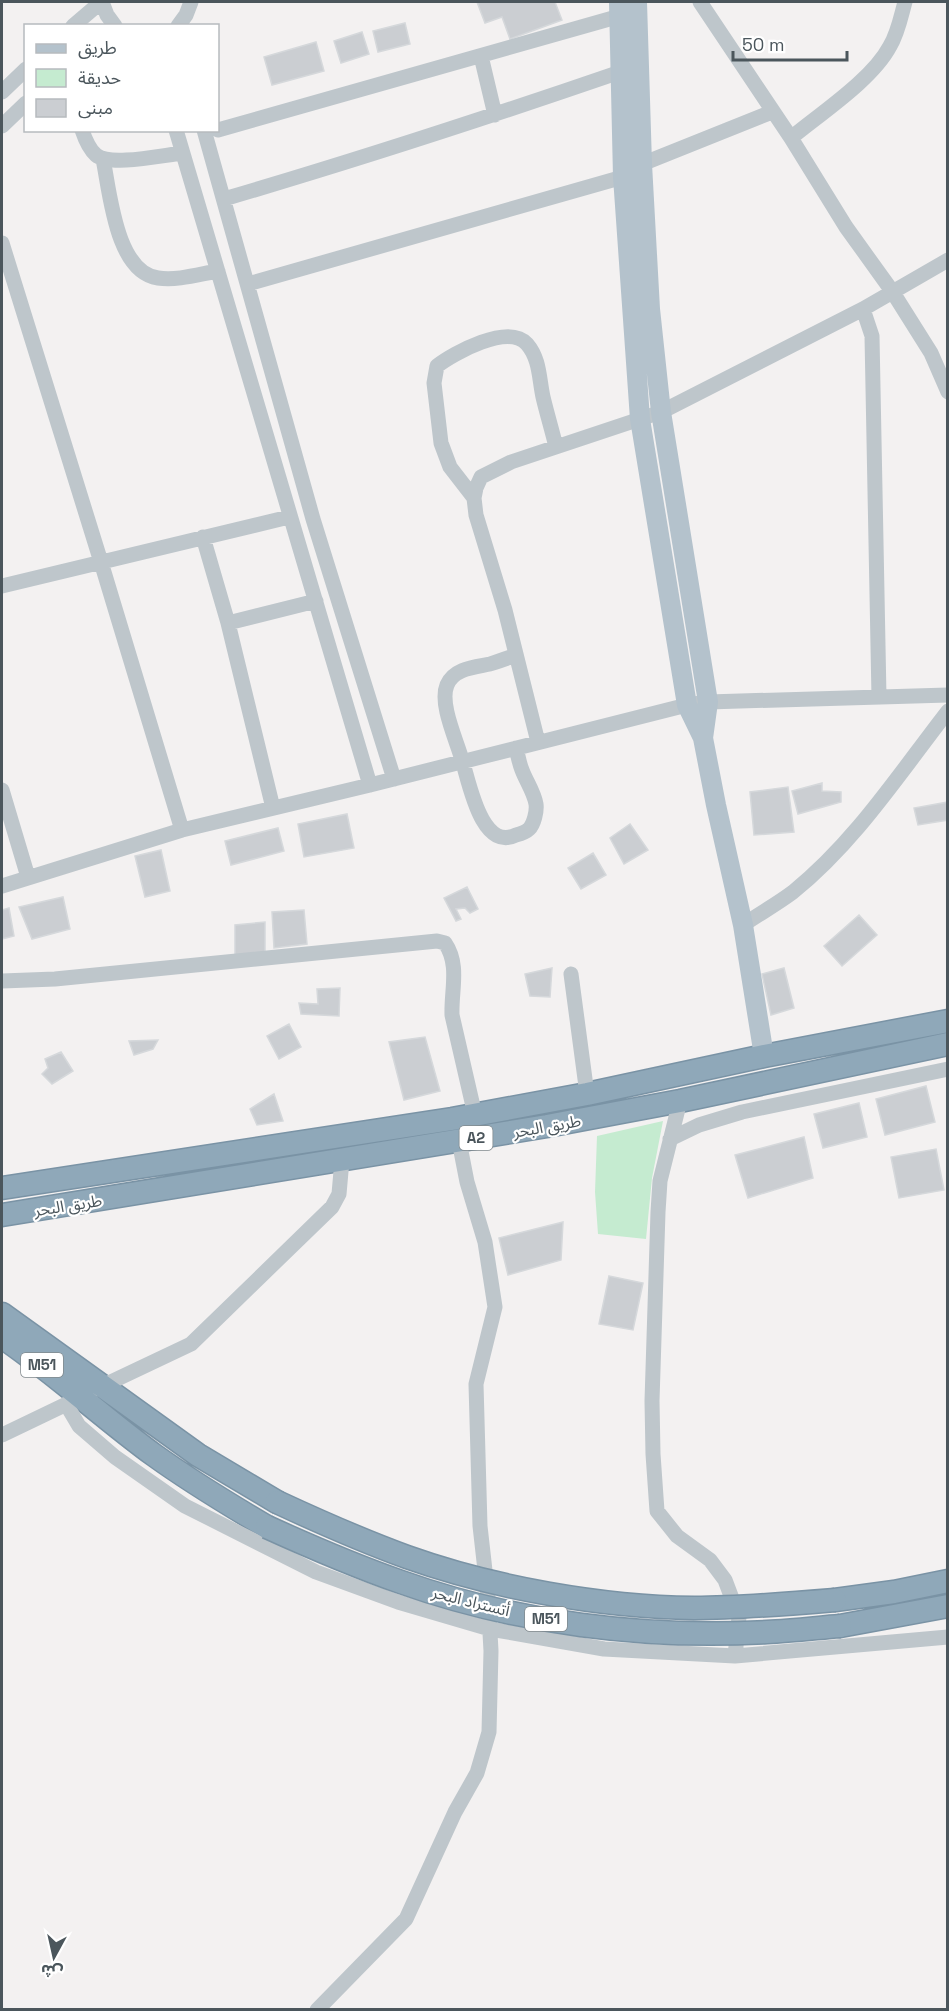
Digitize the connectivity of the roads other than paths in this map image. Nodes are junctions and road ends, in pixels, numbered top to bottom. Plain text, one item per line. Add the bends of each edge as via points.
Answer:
1 (101, 2) edge
2 (191, 2) edge
3 (637, 2) edge
4 (700, 2) edge
5 (904, 2) edge
6 (619, 9) edge
7 (75, 24) edge
8 (114, 24) edge
9 (179, 24) edge
10 (481, 56) junction
11 (24, 71) edge
12 (620, 72) junction
13 (2, 92) edge
14 (24, 105) edge
15 (772, 112) junction
16 (495, 115) junction
17 (2, 126) edge
18 (219, 129) edge
19 (83, 132) edge
20 (177, 132) edge
21 (211, 132) edge
22 (790, 138) junction
23 (183, 153) junction
24 (104, 159) junction
25 (642, 164) junction
26 (623, 177) junction
27 (224, 198) junction
28 (2, 243) edge
29 (948, 260) edge
30 (218, 271) junction
31 (248, 284) junction
32 (892, 291) junction
33 (863, 309) junction
34 (948, 392) edge
35 (661, 412) junction
36 (640, 419) junction
37 (556, 447) junction
38 (474, 498) junction
39 (289, 517) junction
40 (203, 537) junction
41 (102, 562) junction
42 (2, 586) edge
43 (316, 601) junction
44 (228, 623) junction
45 (516, 655) junction
46 (948, 695) edge
47 (879, 697) junction
48 (708, 702) junction
49 (687, 705) junction
50 (948, 711) edge
51 (704, 738) junction
52 (538, 742) junction
53 (516, 748) junction
54 (463, 762) junction
55 (394, 779) junction
56 (370, 785) junction
57 (2, 789) edge
58 (273, 808) junction
59 (182, 830) junction
60 (28, 877) junction
61 (2, 886) edge
62 (743, 925) junction
63 (571, 974) dead end
64 (2, 981) edge
65 (948, 1021) edge
66 (948, 1044) edge
67 (764, 1056) junction
68 (947, 1071) edge
69 (739, 1088) junction
70 (587, 1094) junction
71 (680, 1101) junction
72 (742, 1112) junction
73 (475, 1115) junction
74 (670, 1140) junction
75 (459, 1141) junction
76 (342, 1160) junction
77 (2, 1188) edge
78 (2, 1215) edge
79 (2, 1314) edge
80 (2, 1336) edge
81 (102, 1387) junction
82 (73, 1400) junction
83 (2, 1435) edge
84 (948, 1581) edge
85 (948, 1606) edge
86 (490, 1629) junction
87 (948, 1637) edge
88 (735, 1656) junction
89 (317, 2010) edge

1 - 7 street
1 - 8 street
2 - 9 street
3 - 25 main road
4 - 15 street
5 - 22 street via 893,39 881,59 852,89
6 - 10 street
6 - 12 main road
10 - 16 street
10 - 18 street
11 - 13 street
12 - 16 street
12 - 26 main road
14 - 17 street
15 - 22 street
15 - 25 street
16 - 27 street
19 - 24 street via 94,154
20 - 23 street
21 - 27 street
22 - 32 street
23 - 24 street
23 - 30 street
24 - 30 street via 125,252 136,266 157,279
25 - 35 main road via 650,309
26 - 31 street
26 - 36 main road
27 - 31 street
28 - 41 street
29 - 32 street
30 - 39 street
31 - 55 street via 312,519
32 - 33 street
32 - 34 street via 931,353
33 - 35 street
33 - 47 street via 872,336
35 - 36 street
35 - 48 main road
36 - 37 street
36 - 49 main road
37 - 38 street via 481,477
37 - 38 street via 537,365 525,342 502,338 478,342 452,355 437,366 434,383 441,443 450,467
38 - 45 street
39 - 40 street
39 - 43 street
40 - 41 street
40 - 44 street
41 - 42 street
41 - 59 street
43 - 44 street
43 - 56 street
44 - 58 street
45 - 52 street
45 - 54 street via 465,668 447,684 445,701
46 - 47 street
47 - 48 street
48 - 49 street
48 - 51 main road
49 - 51 main road
49 - 52 street
50 - 62 street via 879,804 825,862 793,892
51 - 62 main road
52 - 53 street
53 - 54 street
53 - 54 street via 536,804 529,829 512,837 497,836 482,818
54 - 55 street
55 - 56 street
56 - 58 street
57 - 60 street
58 - 59 street
59 - 60 street
60 - 61 street
62 - 67 main road
63 - 70 street
64 - 73 street via 55,980 446,943 455,963 452,1015
65 - 67 highway, طريق البحر / A2
66 - 69 highway, طريق البحر / A2
67 - 70 highway, طريق البحر / A2
68 - 72 street
69 - 71 highway, طريق البحر / A2
69 - 72 street
70 - 73 highway, طريق البحر / A2
71 - 74 street
71 - 75 highway, طريق البحر / A2
72 - 74 street via 699,1125
73 - 77 highway, طريق البحر / A2
74 - 88 street via 660,1181 657,1223 652,1401 657,1511 677,1536 710,1560 725,1580 739,1617
75 - 76 highway, طريق البحر / A2
75 - 86 street via 485,1242 495,1307 476,1384 480,1526
76 - 78 highway, طريق البحر / A2
76 - 81 street via 339,1194 332,1207 191,1344
79 - 81 highway, أتستراد البحر
80 - 82 highway, M51 via 60,1379
81 - 82 street
81 - 84 highway, أتستراد البحر / M51, bridge via 198,1455 277,1502 410,1558 478,1578 549,1594 692,1608 835,1600
82 - 83 street
82 - 85 highway, أتستراد البحر / M51, bridge via 209,1493 267,1527 333,1558 473,1604 619,1629 692,1633 840,1626
82 - 86 street via 79,1426 184,1506 316,1572
86 - 88 street via 604,1649
86 - 89 street via 489,1732 477,1773 406,1919
87 - 88 street

